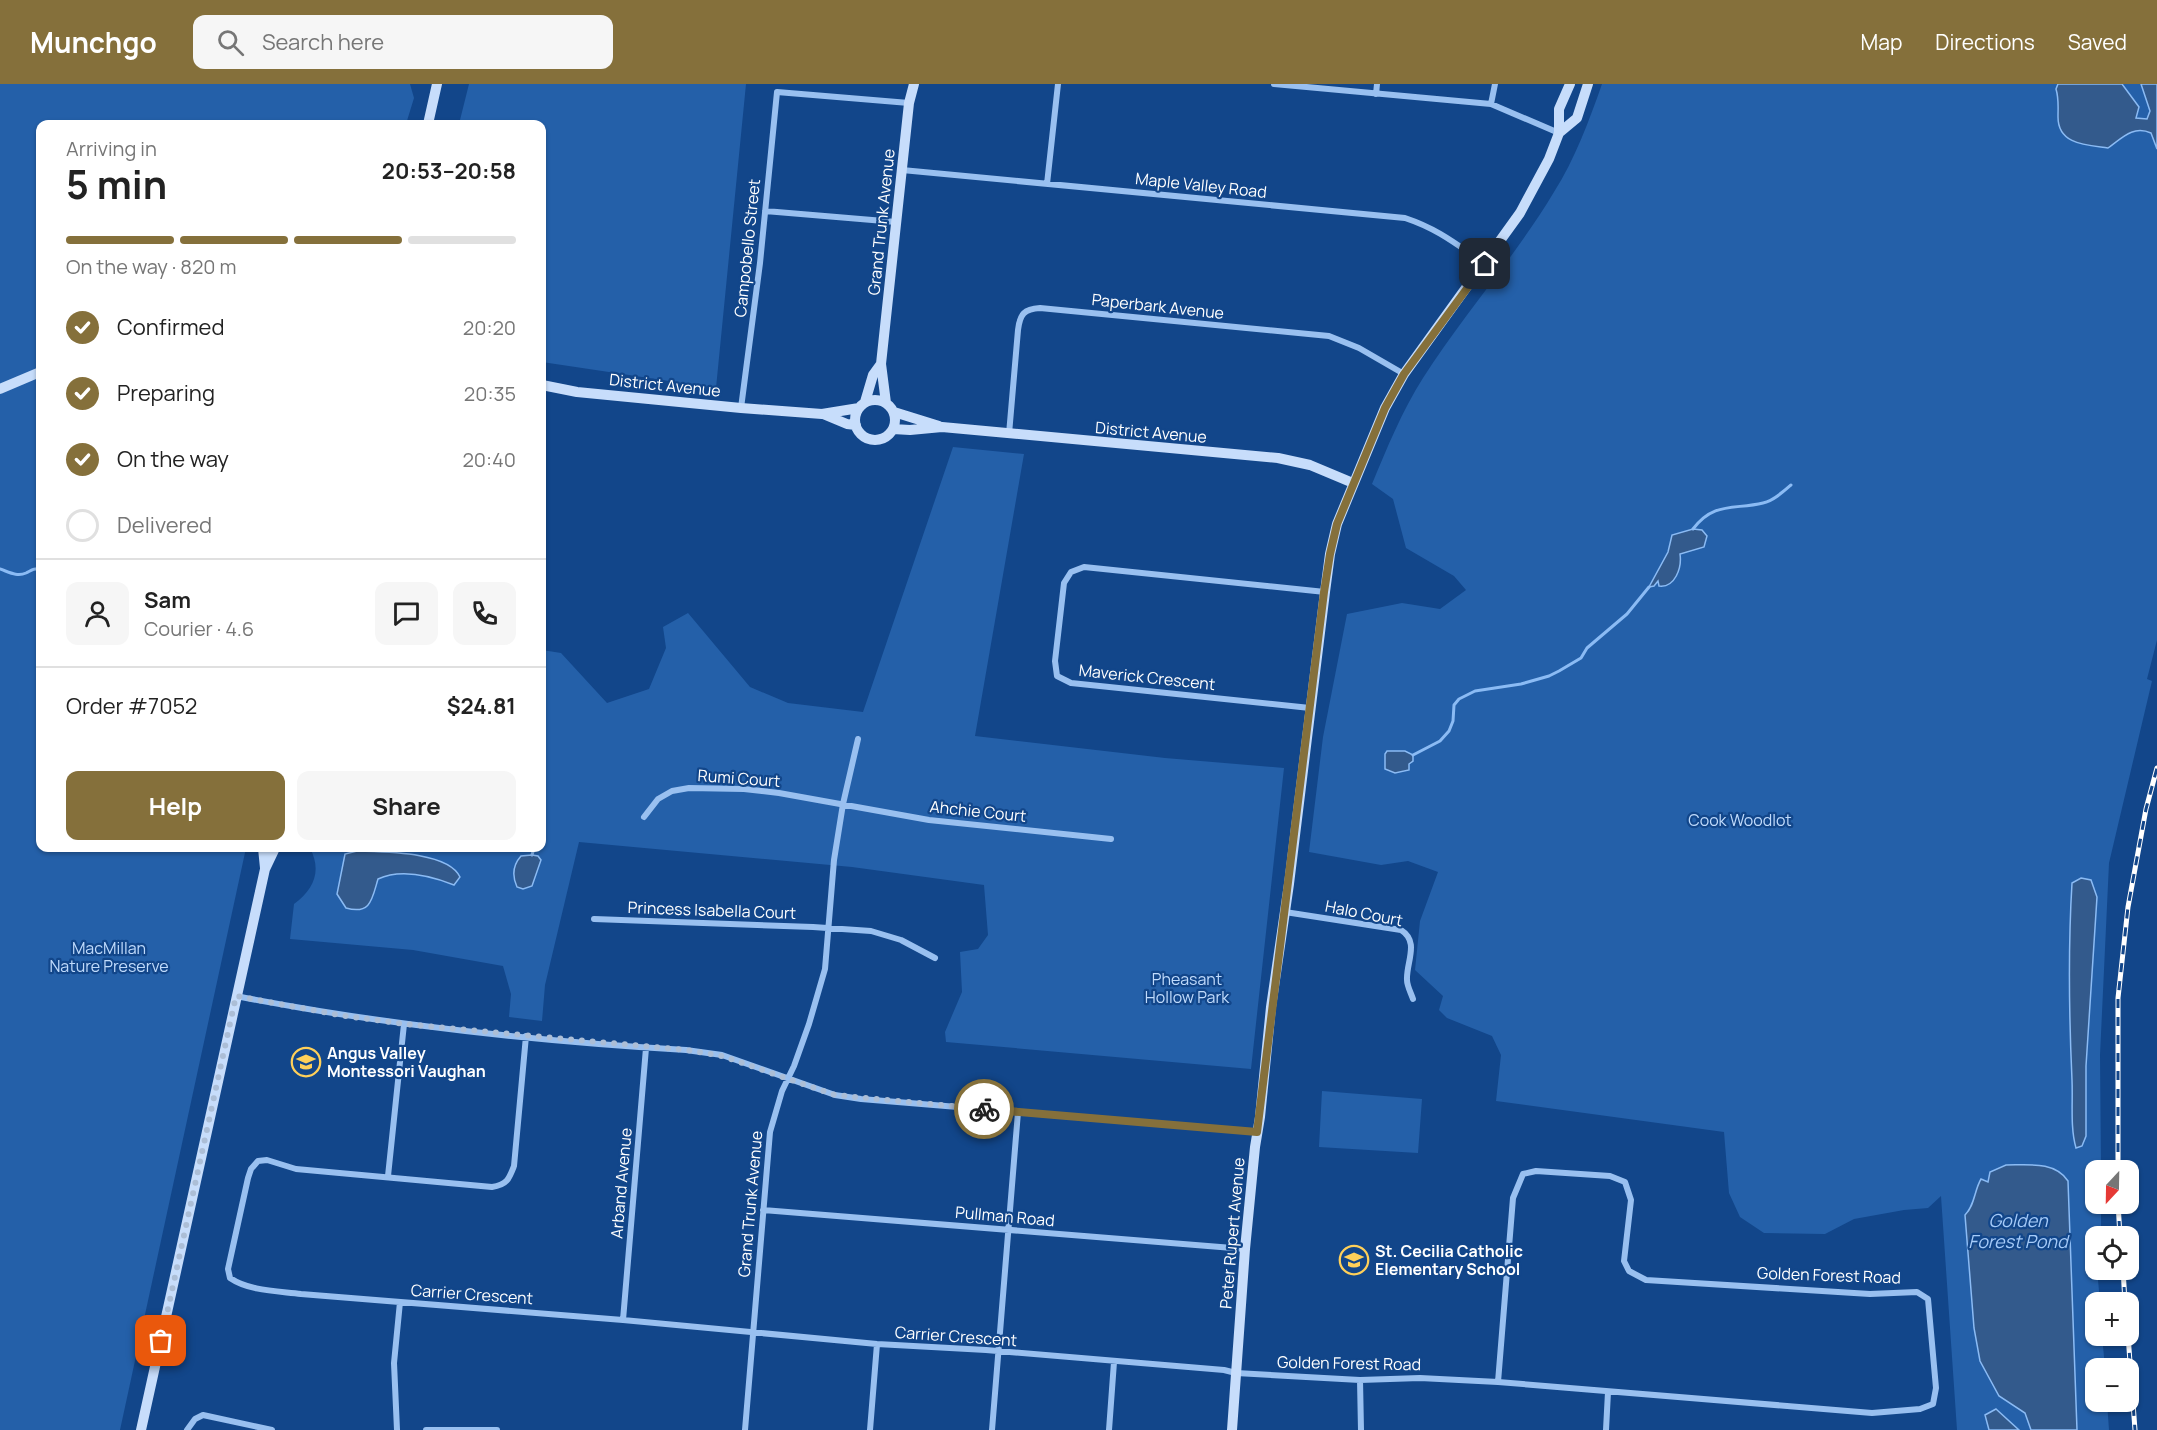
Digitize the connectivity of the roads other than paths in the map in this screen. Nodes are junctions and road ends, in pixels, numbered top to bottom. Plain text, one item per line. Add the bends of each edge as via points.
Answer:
1 (437, 84) edge
2 (915, 84) edge
3 (1058, 84) edge
4 (1274, 84) edge
5 (1377, 84) edge
6 (1495, 84) edge
7 (1570, 84) edge
8 (1588, 84) edge
9 (1376, 94) junction
10 (909, 103) junction
11 (1491, 104) junction
12 (429, 120) edge
13 (1559, 133) junction
14 (902, 170) junction
15 (1047, 184) junction
16 (765, 211) junction
17 (896, 222) junction
18 (1485, 264) junction
19 (881, 364) junction
20 (36, 374) edge
21 (1404, 374) junction
22 (546, 386) edge
23 (0, 389) edge
24 (862, 405) junction
25 (890, 407) junction
26 (741, 408) junction
27 (822, 414) junction
28 (856, 425) junction
29 (942, 427) junction
30 (893, 429) junction
31 (1009, 434) junction
32 (1353, 483) junction
33 (1324, 592) junction
34 (1310, 708) junction
35 (858, 739) dead end
36 (843, 804) junction
37 (644, 818) dead end
38 (1112, 838) dead end
39 (263, 852) edge
40 (273, 852) edge
41 (265, 869) junction
42 (1285, 912) junction
43 (594, 920) dead end
44 (829, 928) junction
45 (935, 958) dead end
46 (236, 996) junction
47 (1413, 999) dead end
48 (404, 1024) junction
49 (526, 1036) junction
50 (646, 1048) junction
51 (789, 1078) junction
52 (1018, 1112) junction
53 (1257, 1132) junction
54 (388, 1176) junction
55 (763, 1210) junction
56 (1009, 1229) junction
57 (1245, 1249) junction
58 (400, 1302) junction
59 (623, 1320) junction
60 (753, 1332) junction
61 (877, 1344) junction
62 (998, 1352) junction
63 (1114, 1362) junction
64 (1236, 1373) junction
65 (1360, 1380) junction
66 (1498, 1382) junction
67 (1608, 1392) junction
68 (141, 1430) edge
69 (186, 1430) edge
70 (272, 1430) edge
71 (397, 1430) edge
72 (426, 1430) edge
73 (497, 1430) edge
74 (745, 1430) edge
75 (870, 1430) edge
76 (992, 1430) edge
77 (1109, 1430) edge
78 (1232, 1430) edge
79 (1361, 1430) edge
80 (1606, 1430) edge

1 - 12 street
2 - 10 street, Grand Trunk Avenue
3 - 15 street
4 - 9 street
5 - 9 street
6 - 11 street
7 - 13 street, Peter Rupert Avenue via 1559,109
8 - 13 street, Peter Rupert Avenue via 1577,118
9 - 11 street
10 - 14 street, Grand Trunk Avenue
10 - 16 street, Campobello Street via 777,92
11 - 13 street
13 - 18 street, Peter Rupert Avenue via 1525,204
14 - 15 street, Maple Valley Road
14 - 17 street, Grand Trunk Avenue
15 - 18 street, Maple Valley Road via 1405,218 1435,230
16 - 17 street
16 - 26 street, Campobello Street
17 - 19 street, Grand Trunk Avenue
18 - 21 street, Peter Rupert Avenue
19 - 24 street, Grand Trunk Avenue
19 - 25 street, Grand Trunk Avenue
20 - 23 street
21 - 31 street, Paperbark Avenue via 1329,336 1028,309 1020,316
21 - 32 street, Peter Rupert Avenue
22 - 26 street, District Avenue
24 - 25 street via 876,400
24 - 27 street, District Avenue
24 - 28 street
25 - 29 street, District Avenue
25 - 30 street via 895,417
26 - 27 street, District Avenue
27 - 28 street, District Avenue
28 - 30 street via 863,436 875,440 886,437
29 - 30 street, District Avenue
29 - 31 street, District Avenue
31 - 32 street, District Avenue via 1278,458 1310,465
32 - 33 street, Peter Rupert Avenue via 1337,524
33 - 34 street, Peter Rupert Avenue
33 - 34 street, Maverick Crescent via 1084,567 1071,572 1064,582 1055,661 1057,676 1071,683
34 - 42 street, Peter Rupert Avenue
35 - 36 street, Grand Trunk Avenue
36 - 37 street, Rumi Court via 760,790 689,788 658,799
36 - 38 street, Ahchie Court via 929,820
36 - 44 street, Grand Trunk Avenue
39 - 41 street
40 - 41 street
41 - 46 street
42 - 47 street, Halo Court via 1401,930 1412,945 1406,982
42 - 53 street, Peter Rupert Avenue
43 - 44 street, Princess Isabella Court
44 - 45 street, Princess Isabella Court via 871,931 901,940
44 - 51 street, Grand Trunk Avenue via 819,993
46 - 48 street
46 - 68 street
48 - 49 street
48 - 54 street
49 - 50 street
49 - 54 street, Carrier Crescent via 514,1166 509,1179 492,1187
50 - 51 street via 722,1056
50 - 59 street, Arband Avenue
51 - 52 street via 835,1095
51 - 55 street, Grand Trunk Avenue via 770,1132
52 - 53 street
52 - 56 street
53 - 57 street, Peter Rupert Avenue
54 - 58 street, Carrier Crescent via 296,1169 258,1161 251,1169 228,1269 230,1278 251,1287
55 - 56 street, Pullman Road
55 - 60 street, Grand Trunk Avenue
56 - 57 street, Pullman Road
56 - 62 street
57 - 64 street, Peter Rupert Avenue
58 - 59 street, Carrier Crescent
58 - 71 street via 394,1363
59 - 60 street, Carrier Crescent
60 - 61 street, Carrier Crescent
60 - 74 street, Grand Trunk Avenue
61 - 62 street, Carrier Crescent
61 - 75 street
62 - 63 street, Carrier Crescent
62 - 76 street
63 - 64 street, Carrier Crescent
63 - 77 street
64 - 65 street, Golden Forest Road
64 - 78 street, Peter Rupert Avenue
65 - 66 street, Golden Forest Road
65 - 79 street
66 - 67 street, Golden Forest Road
66 - 67 street, Golden Forest Road via 1513,1198 1523,1174 1536,1171 1610,1176 1625,1182 1631,1200 1624,1261 1629,1271 1646,1280 1870,1294 1917,1292 1928,1299 1936,1388 1933,1404 1920,1408 1872,1413
67 - 80 street
69 - 70 street via 203,1415
72 - 73 street

